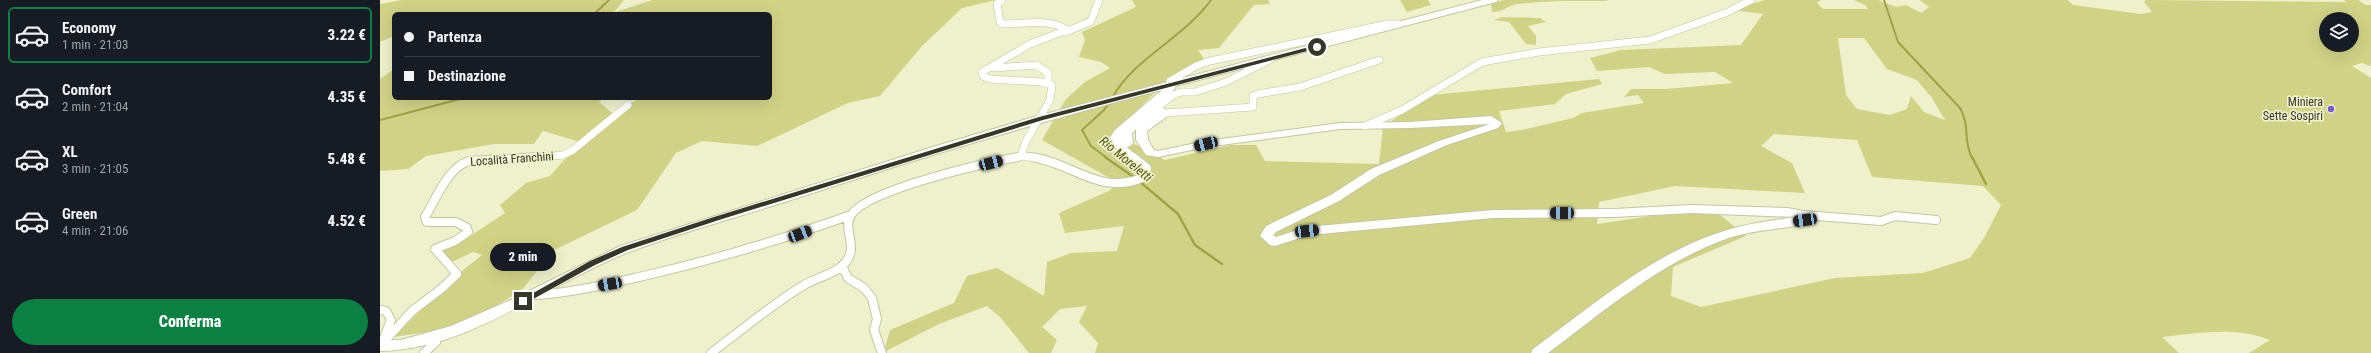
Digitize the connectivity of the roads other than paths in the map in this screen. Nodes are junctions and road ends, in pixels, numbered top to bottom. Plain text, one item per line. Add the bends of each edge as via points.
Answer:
1 (1002, 0) edge
2 (1099, 0) edge
3 (1493, 0) edge
4 (1751, 0) edge
5 (1402, 24) junction
6 (1066, 32) junction
7 (1271, 59) junction
8 (1379, 60) dead end
9 (986, 69) junction
10 (1048, 82) junction
11 (1170, 84) junction
12 (628, 105) dead end
13 (1166, 113) junction
14 (1150, 114) junction
15 (1041, 118) junction
16 (1364, 126) junction
17 (1120, 146) junction
18 (1021, 156) junction
19 (1802, 214) junction
20 (851, 215) junction
21 (1936, 220) dead end
22 (842, 266) junction
23 (535, 295) junction
24 (380, 310) edge
25 (436, 342) junction
26 (380, 346) edge
27 (424, 353) edge
28 (711, 353) edge
29 (882, 353) edge
30 (1538, 353) edge

1 - 6 street via 997,4 1000,22 1051,25 1064,27 1067,29
2 - 6 street via 1091,22
3 - 5 street
4 - 16 street via 1728,12 1650,40 1539,52 1482,62 1402,110
5 - 7 street
5 - 11 street via 1388,24 1210,61 1183,73 1170,81
6 - 9 street via 1030,44
7 - 11 street
7 - 14 street via 1226,82 1195,92 1181,92
8 - 13 street via 1300,87 1258,94 1253,96 1253,107
9 - 10 street via 1036,65 1048,73
9 - 10 street via 982,74 991,79 1016,83
10 - 15 street via 1052,85 1052,94
11 - 15 street
11 - 17 street via 1168,90 1119,132 1114,142
12 - 26 street, Località Franchini via 573,150 563,155 469,162 458,166 425,217 427,222 433,224 456,222 463,225 468,232 456,242 436,249 457,274 451,282 410,312 392,337
13 - 14 street via 1162,110
13 - 16 street via 1141,130 1142,140 1150,153 1158,154 1206,144 1340,126
14 - 17 street via 1132,126 1126,133 1127,143
15 - 18 street via 1025,141
15 - 23 street via 625,249 593,263
16 - 19 street via 1491,120 1496,123 1494,126 1443,143 1375,172 1335,198 1271,229 1266,236 1275,242 1307,231 1493,214 1613,213 1692,209
17 - 18 street via 1147,168 1144,177 1138,182 1123,185 1096,180 1044,159
18 - 20 street via 917,182 874,200
19 - 21 street via 1881,221 1895,216
19 - 30 street via 1808,216 1805,220 1751,227 1716,238 1681,254 1596,310
20 - 22 street via 851,255
20 - 23 street via 787,239 711,258 676,270 556,294
22 - 28 street via 820,275 787,296
22 - 29 street via 848,278 864,288 872,298 877,319 874,330
23 - 25 street via 462,332
24 - 26 street via 386,311 391,320
25 - 26 street via 408,347
25 - 27 street

